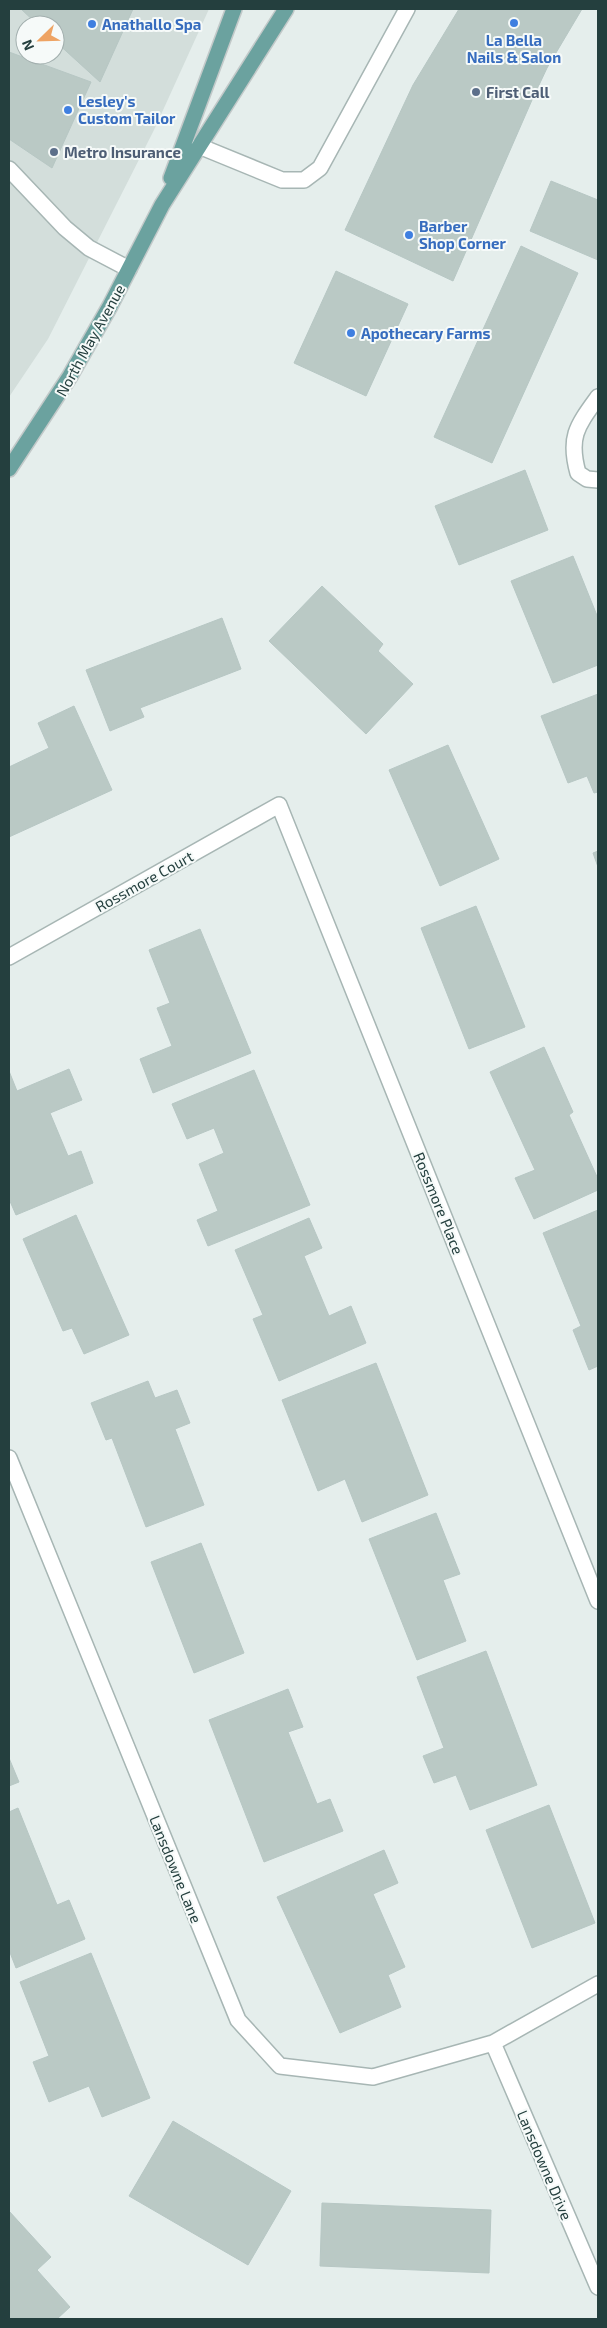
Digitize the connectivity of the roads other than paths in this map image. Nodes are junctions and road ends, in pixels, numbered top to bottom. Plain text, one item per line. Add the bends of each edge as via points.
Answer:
1 (234, 9) edge
2 (286, 9) edge
3 (407, 9) edge
4 (200, 146) junction
5 (9, 169) edge
6 (162, 206) junction
7 (129, 269) junction
8 (598, 397) edge
9 (9, 469) edge
10 (598, 480) edge
11 (279, 805) joint
12 (9, 957) edge
13 (9, 1458) edge
14 (598, 1601) edge
15 (598, 1984) edge
16 (493, 2043) junction
17 (598, 2287) edge

1 - 6 main road, North May Avenue
2 - 4 main road, North May Avenue
3 - 4 street via 320,168 304,180 282,180
4 - 6 main road, North May Avenue
5 - 7 street via 65,228 89,248
6 - 7 main road, North May Avenue
7 - 9 main road, North May Avenue via 70,376
8 - 10 street via 579,423 572,453 578,473 587,480
11 - 12 street, Rossmore Court
11 - 14 street, Rossmore Place
13 - 16 street, Lansdowne Lane via 238,2020 280,2066 373,2077
15 - 16 street
16 - 17 street, Lansdowne Drive

